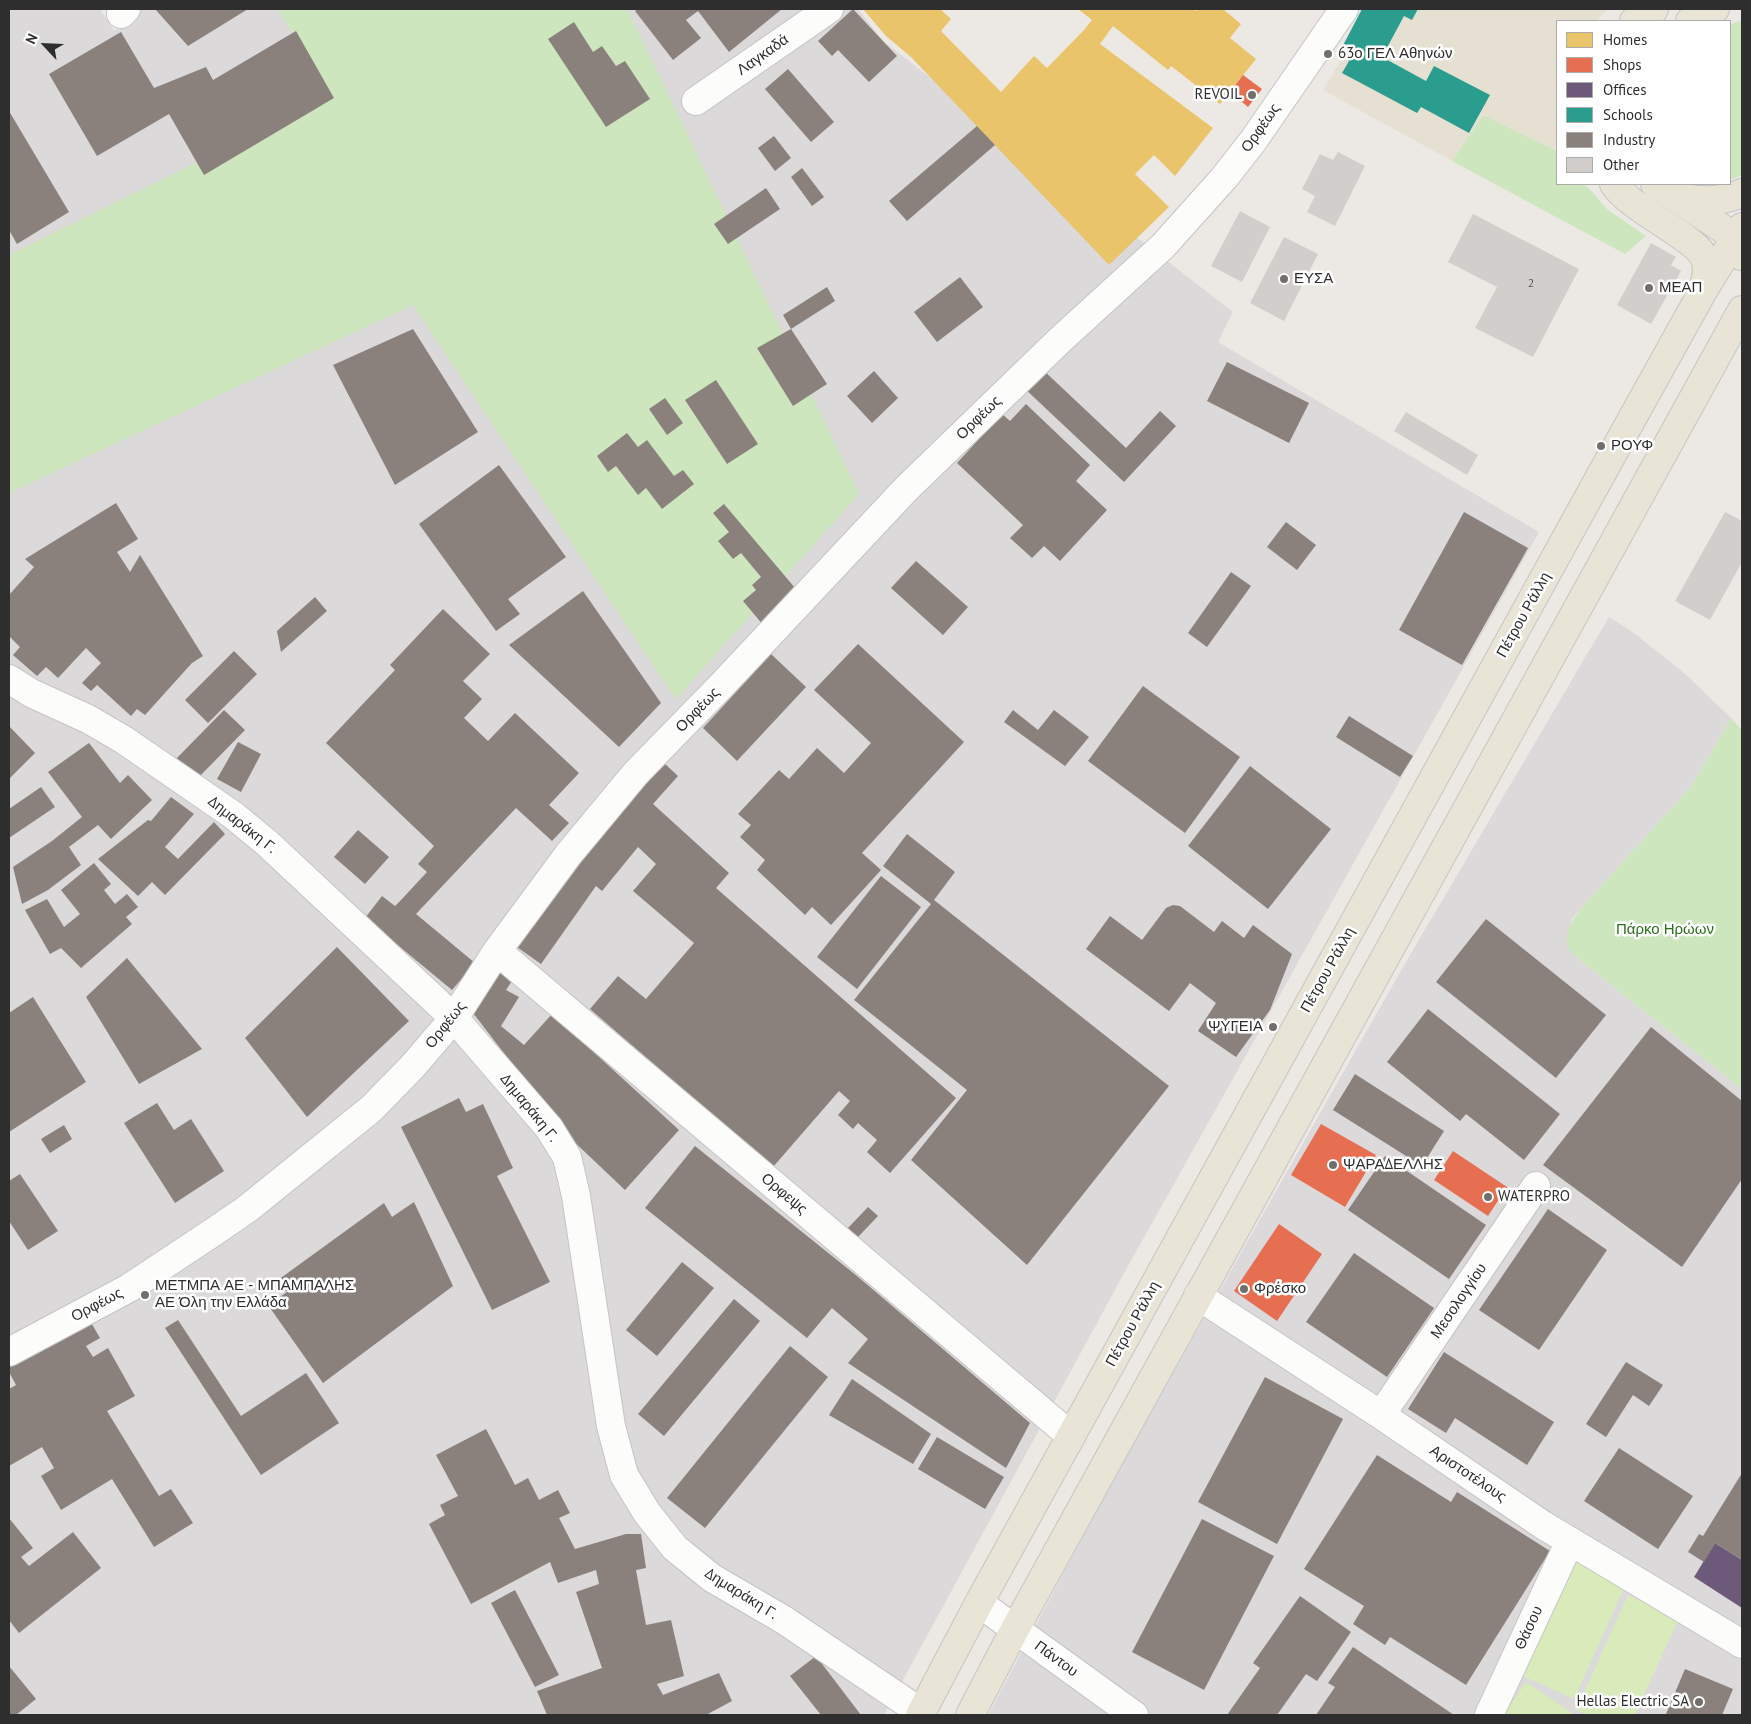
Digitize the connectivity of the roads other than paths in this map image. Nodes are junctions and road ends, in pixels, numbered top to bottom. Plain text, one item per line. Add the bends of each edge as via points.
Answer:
1 (829, 9) edge
2 (1344, 9) edge
3 (1654, 9) edge
4 (1715, 9) edge
5 (1636, 20) edge
6 (1692, 20) edge
7 (696, 101) dead end
8 (1615, 185) edge
9 (1663, 190) edge
10 (1742, 193) edge
11 (1739, 243) edge
12 (1703, 291) junction
13 (1742, 309) edge
14 (9, 679) edge
15 (497, 951) junction
16 (454, 1018) junction
17 (1536, 1186) dead end
18 (1198, 1296) junction
19 (9, 1352) edge
20 (1382, 1415) junction
21 (1071, 1436) junction
22 (1570, 1541) junction
23 (978, 1603) junction
24 (1014, 1629) junction
25 (1742, 1644) edge
26 (921, 1714) edge
27 (970, 1715) edge
28 (1134, 1715) edge
29 (1489, 1715) edge

1 - 7 street, Λαγκαδά
2 - 15 street, Ορφέως via 1253,140 1163,246 906,489 636,773 568,855
3 - 5 main road
4 - 6 main road
8 - 12 main road via 1655,220 1697,247 1705,258 1707,271
9 - 10 main road via 1701,202
9 - 11 main road via 1722,227
11 - 12 main road, Πέτρου Ράλλη
12 - 21 main road, Πέτρου Ράλλη
13 - 18 main road
14 - 16 street, Δημαράκη Γ. via 124,740 233,815
15 - 16 street, Ορφέως
15 - 21 street, Ορφεψς
16 - 19 street, Ορφέως via 371,1109 247,1209 129,1288
16 - 26 street, Δημαράκη Γ. via 549,1128 567,1157 576,1196 611,1426 624,1475 647,1513 675,1548 712,1578 784,1620
17 - 20 street, Μεσολογγίου
18 - 20 street, Αριστοτέλους
18 - 24 main road
20 - 22 street, Αριστοτέλους
21 - 23 main road, Πέτρου Ράλλη
22 - 25 street, Αριστοτέλους
22 - 29 street, Θάσου
23 - 24 street, Πάντου
23 - 26 main road, Πέτρου Ράλλη
24 - 27 main road
24 - 28 street, Πάντου

